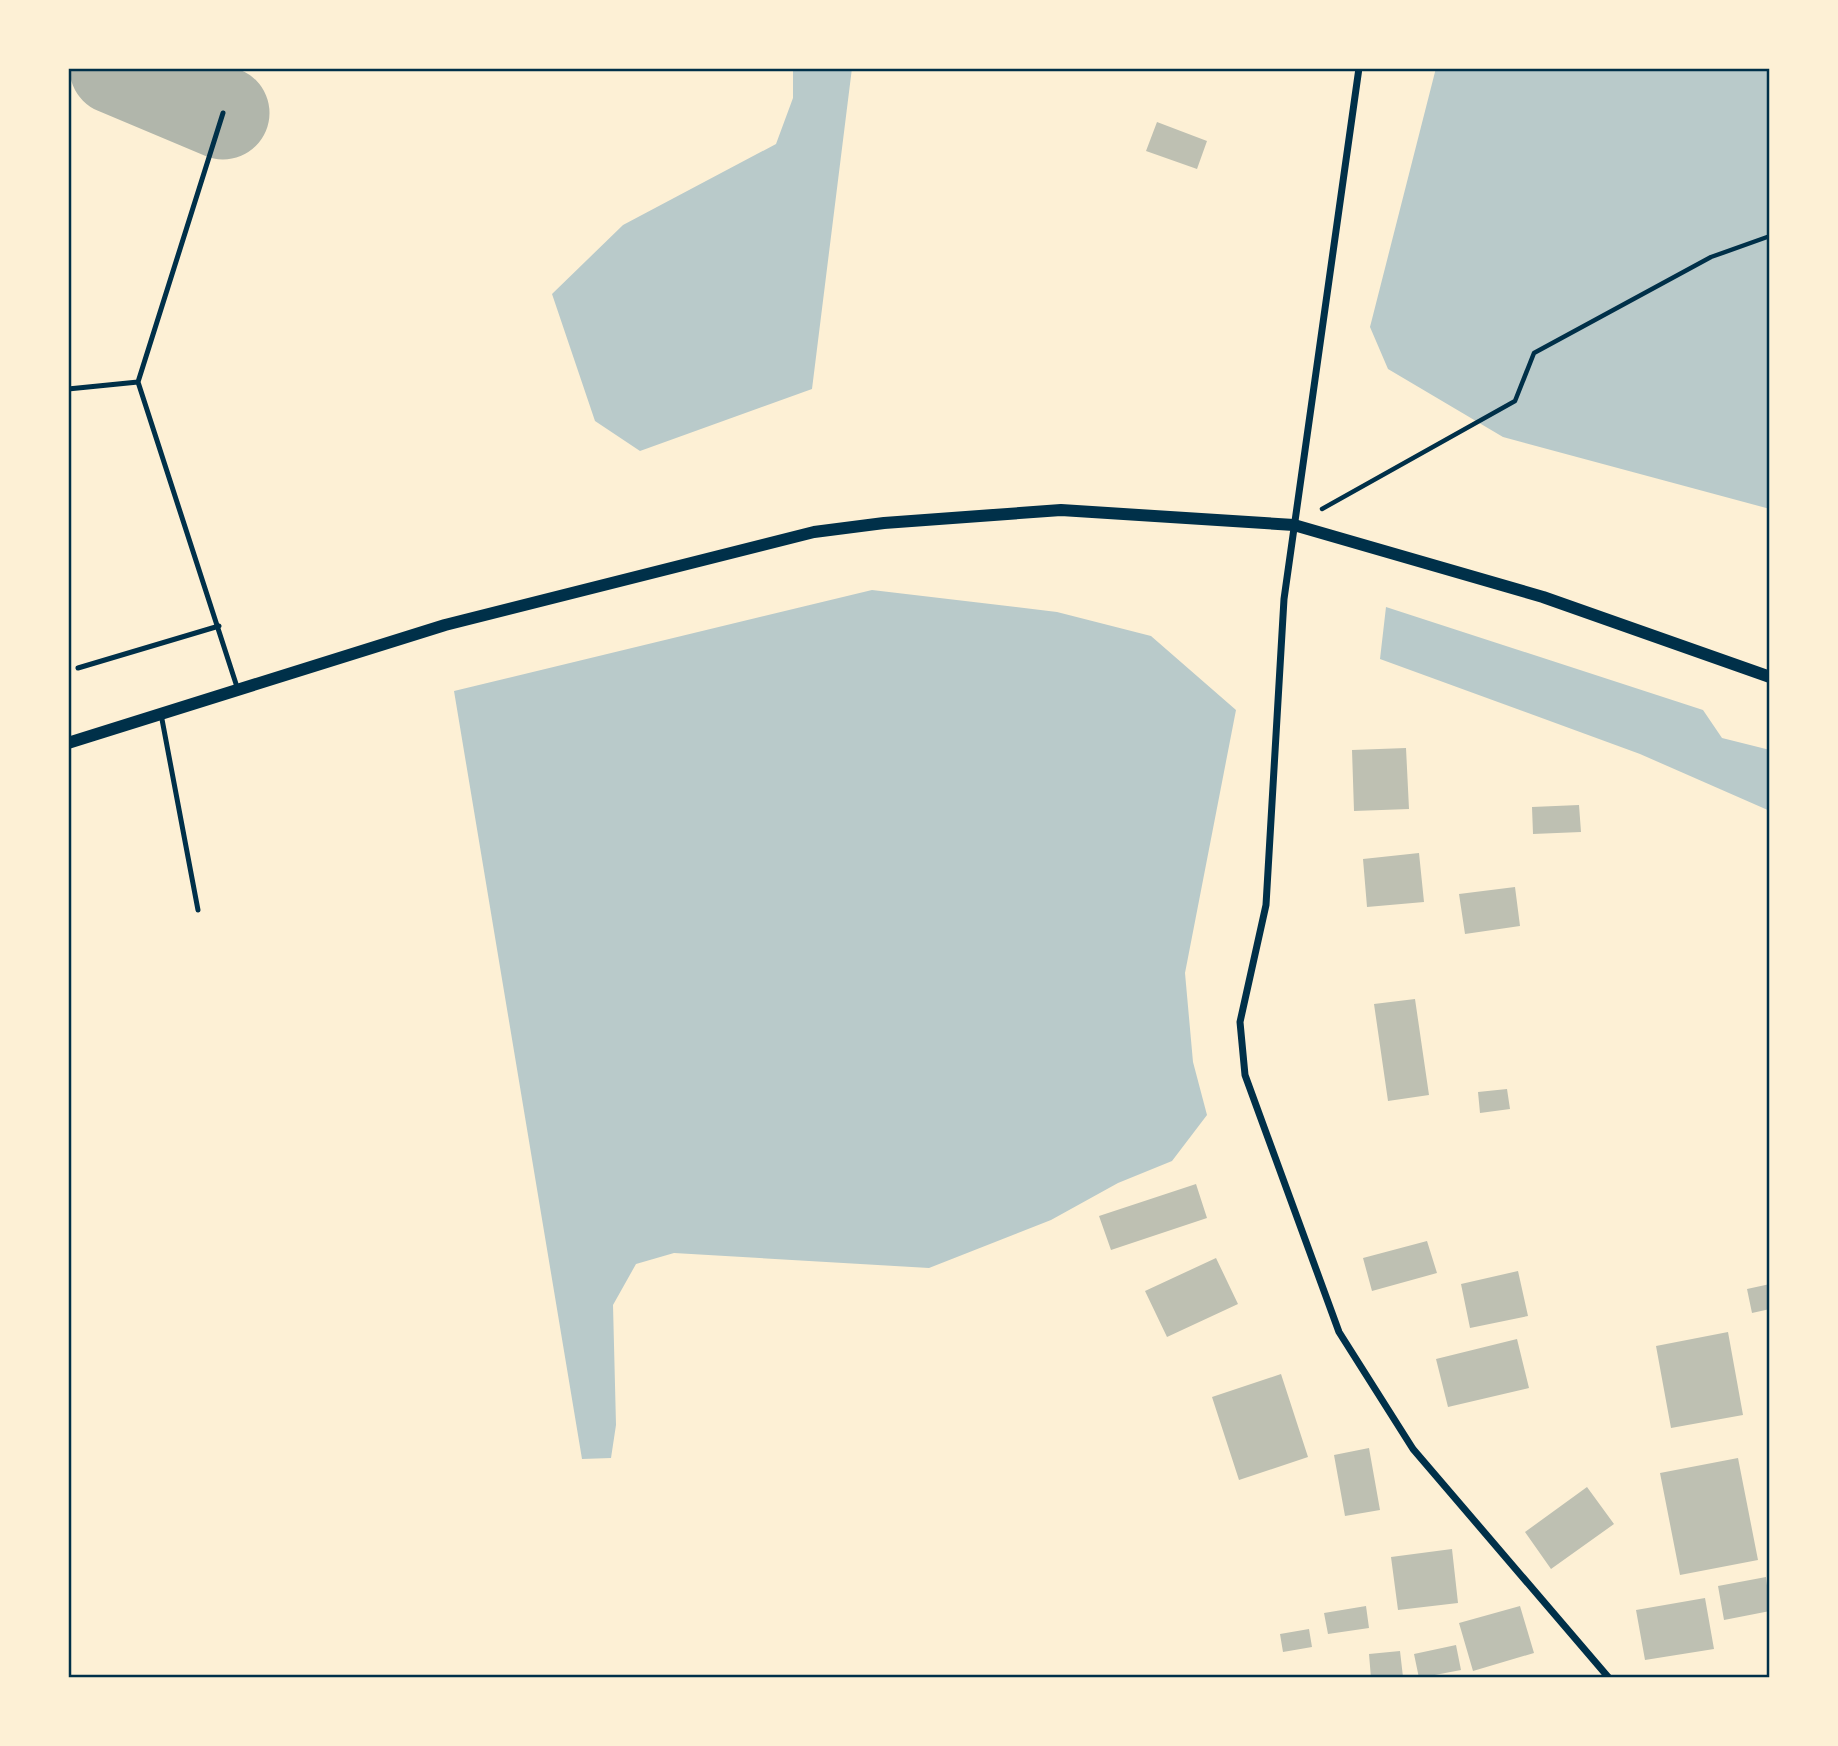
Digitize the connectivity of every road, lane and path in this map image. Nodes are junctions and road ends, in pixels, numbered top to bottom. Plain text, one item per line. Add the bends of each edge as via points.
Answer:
1 (1359, 68) edge
2 (222, 113) dead end
3 (1770, 236) edge
4 (138, 382) junction
5 (68, 389) edge
6 (1294, 525) junction
7 (219, 626) junction
8 (78, 668) dead end
9 (1770, 677) edge
10 (238, 690) junction
11 (161, 714) junction
12 (68, 743) edge
13 (198, 909) dead end
14 (1609, 1678) edge

1 - 6 street
2 - 4 lane
3 - 6 path via 1711,257 1534,353 1515,401
4 - 5 lane
4 - 7 lane
6 - 9 street via 1543,597
6 - 10 street via 1061,510 814,532 445,625
6 - 14 street via 1284,599 1266,905 1240,1022 1245,1075 1339,1332 1413,1449
7 - 8 lane
7 - 10 lane
10 - 11 street
11 - 12 street
11 - 13 lane

